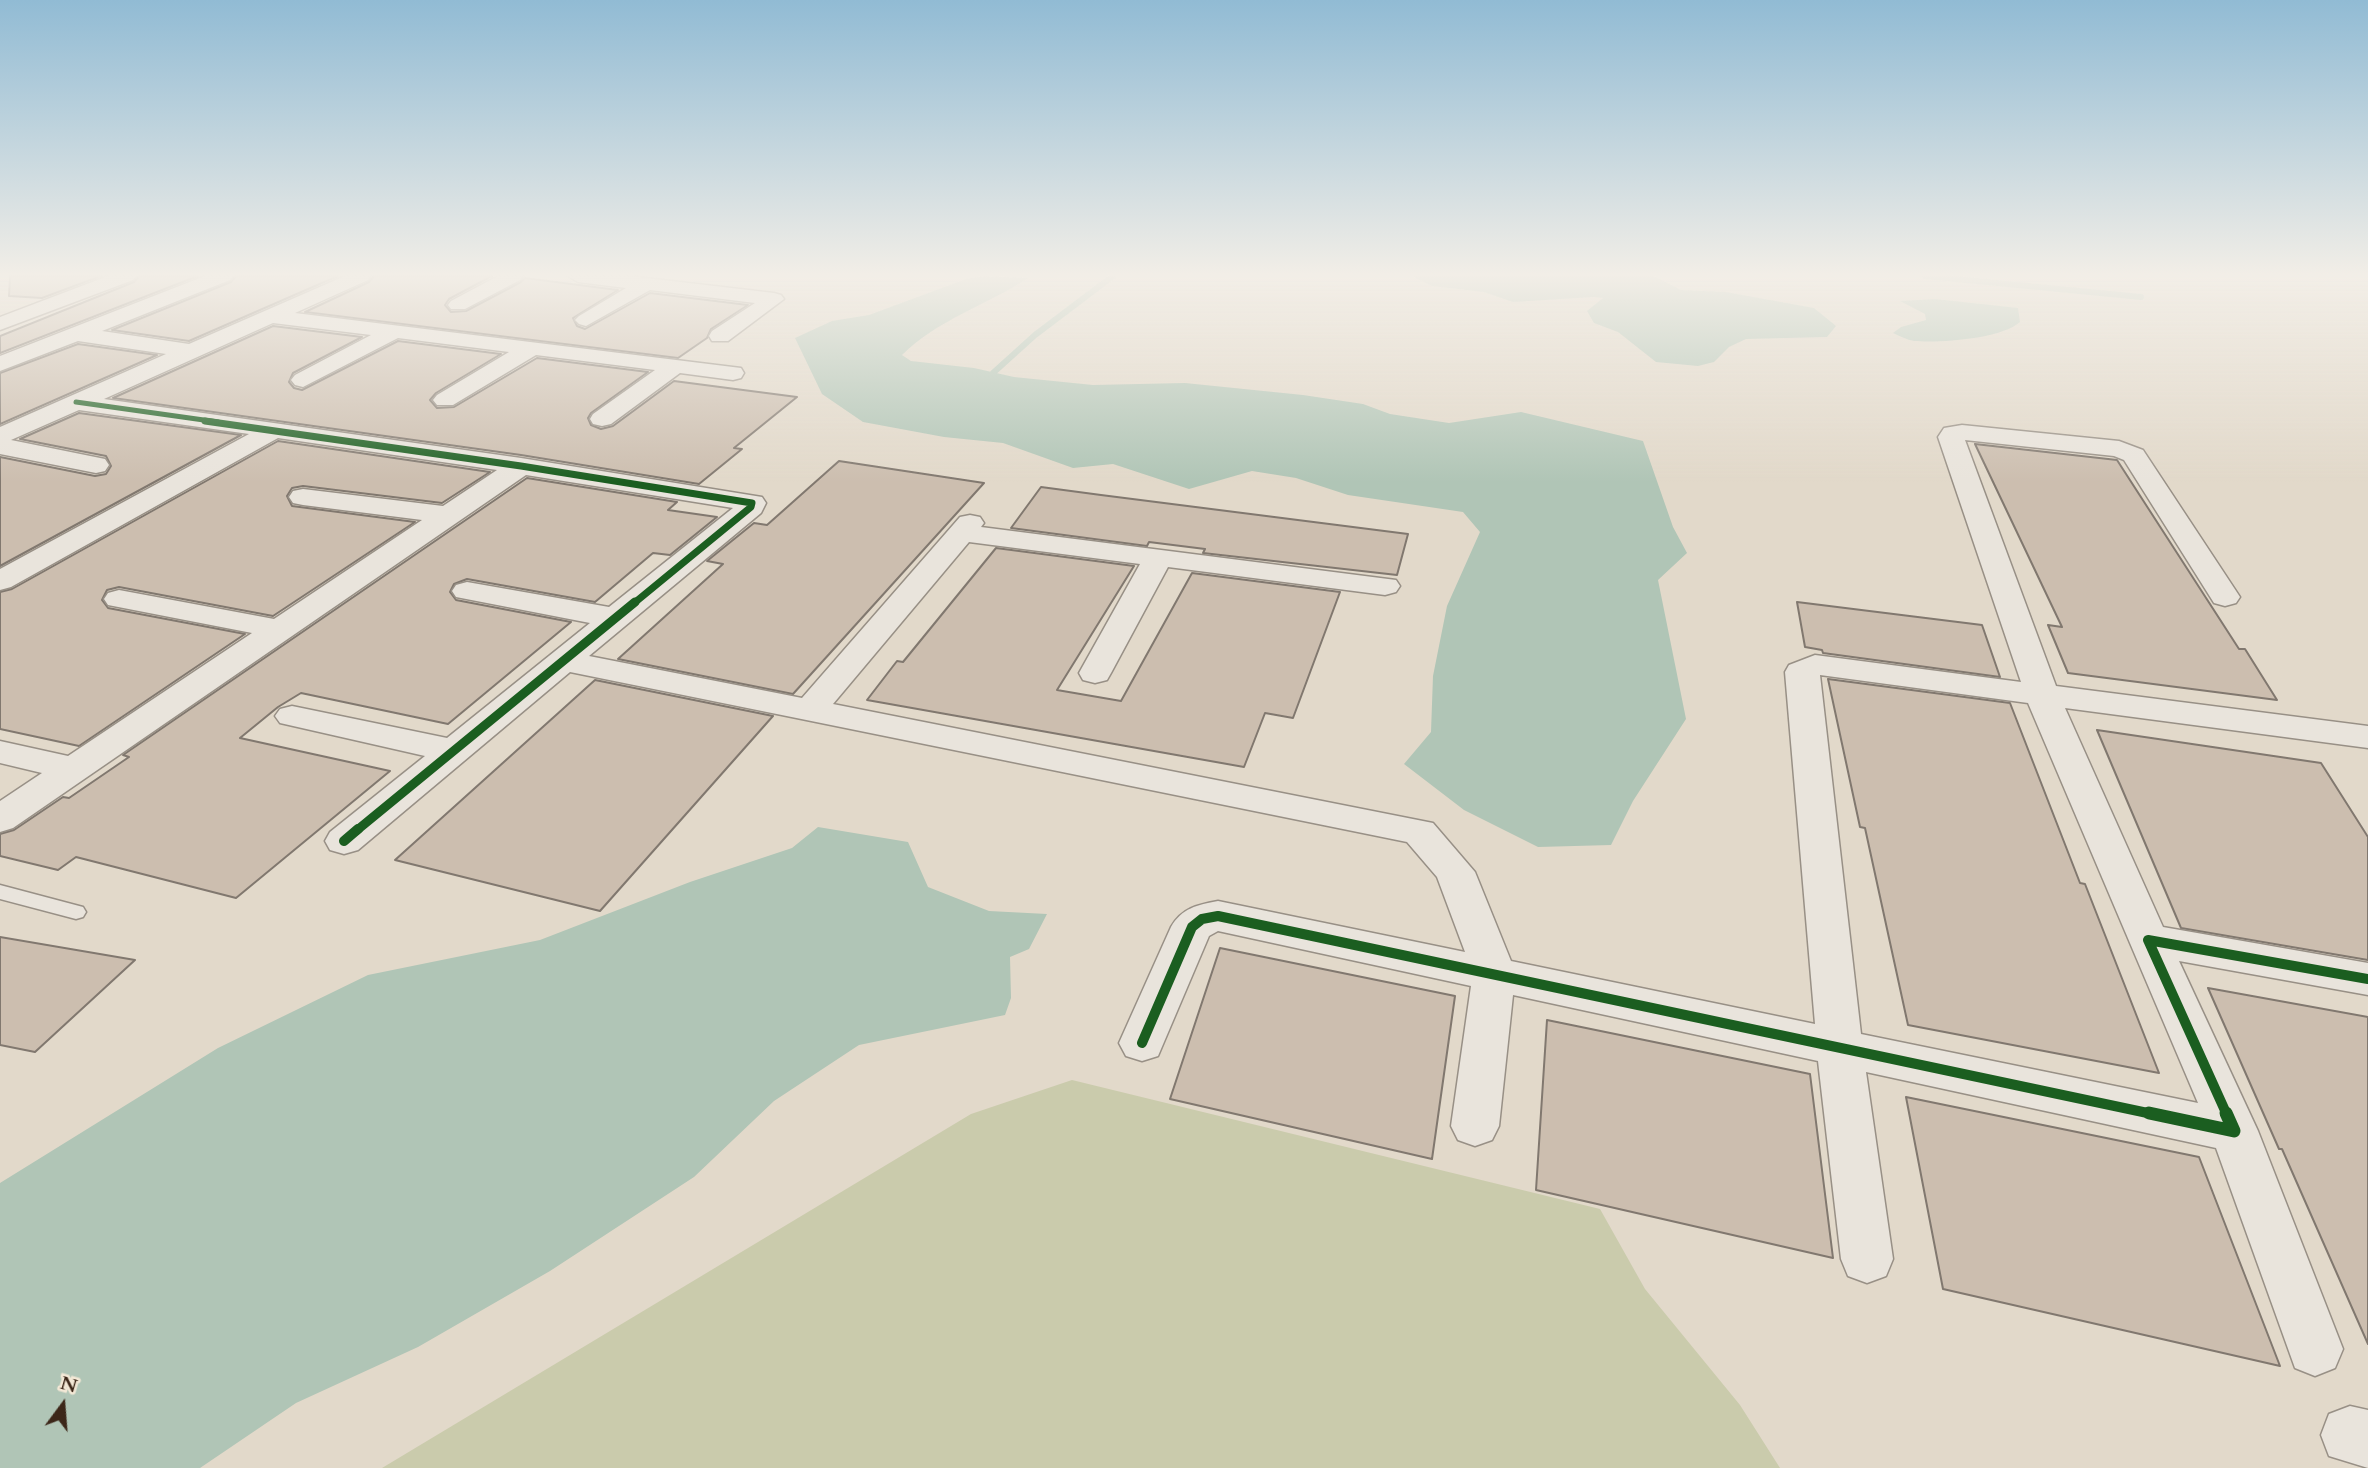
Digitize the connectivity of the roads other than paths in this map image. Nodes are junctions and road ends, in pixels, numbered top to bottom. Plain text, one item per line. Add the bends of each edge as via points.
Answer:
1 (49, 345) edge
2 (147, 345) edge
3 (206, 345) edge
4 (370, 345) edge
5 (505, 345) edge
6 (533, 348) junction
7 (191, 351) junction
8 (0, 364) edge
9 (675, 366) junction
10 (733, 373) dead end
11 (303, 380) dead end
12 (445, 400) dead end
13 (76, 402) junction
14 (602, 419) dead end
15 (273, 431) junction
16 (0, 436) edge
17 (0, 446) edge
18 (96, 465) dead end
19 (521, 466) junction
20 (303, 496) dead end
21 (448, 515) junction
22 (1158, 558) junction
23 (0, 581) edge
24 (1385, 586) dead end
25 (467, 591) dead end
26 (2225, 597) dead end
27 (119, 599) dead end
28 (616, 618) junction
29 (279, 629) junction
30 (564, 660) junction
31 (1095, 673) dead end
32 (2042, 695) junction
33 (811, 709) junction
34 (292, 716) dead end
35 (2368, 737) edge
36 (454, 751) junction
37 (0, 752) edge
38 (73, 769) junction
39 (0, 819) edge
40 (344, 841) dead end
41 (0, 892) edge
42 (76, 912) dead end
43 (2148, 940) junction
44 (1494, 973) junction
45 (2368, 979) edge
46 (1142, 1043) dead end
47 (1840, 1050) junction
48 (1475, 1126) dead end
49 (2234, 1131) junction
50 (1867, 1259) dead end
51 (2315, 1349) dead end

1 - 8 street
2 - 7 street
3 - 7 street
4 - 11 street
5 - 6 street
6 - 9 street
6 - 12 street
7 - 13 street
9 - 10 street
9 - 14 street
13 - 15 street
13 - 16 street
15 - 19 street
15 - 23 street
17 - 18 street
19 - 21 street
19 - 28 street via 752,503
20 - 21 street
21 - 29 street
22 - 24 street
22 - 31 street
22 - 33 street via 966,528
25 - 28 street
26 - 32 street via 2134,455 2119,449 1953,433
27 - 29 street
28 - 30 street
29 - 38 street
30 - 33 street
30 - 36 street
32 - 35 street
32 - 43 street
32 - 47 street via 1815,665 1801,672
33 - 44 street via 1419,832 1455,872
34 - 36 street
36 - 40 street
37 - 38 street
38 - 39 street
41 - 42 lane
43 - 45 street
43 - 49 street
44 - 46 street via 1218,916 1202,919 1192,927
44 - 47 street
44 - 48 street
47 - 49 street
47 - 50 street
49 - 51 street

